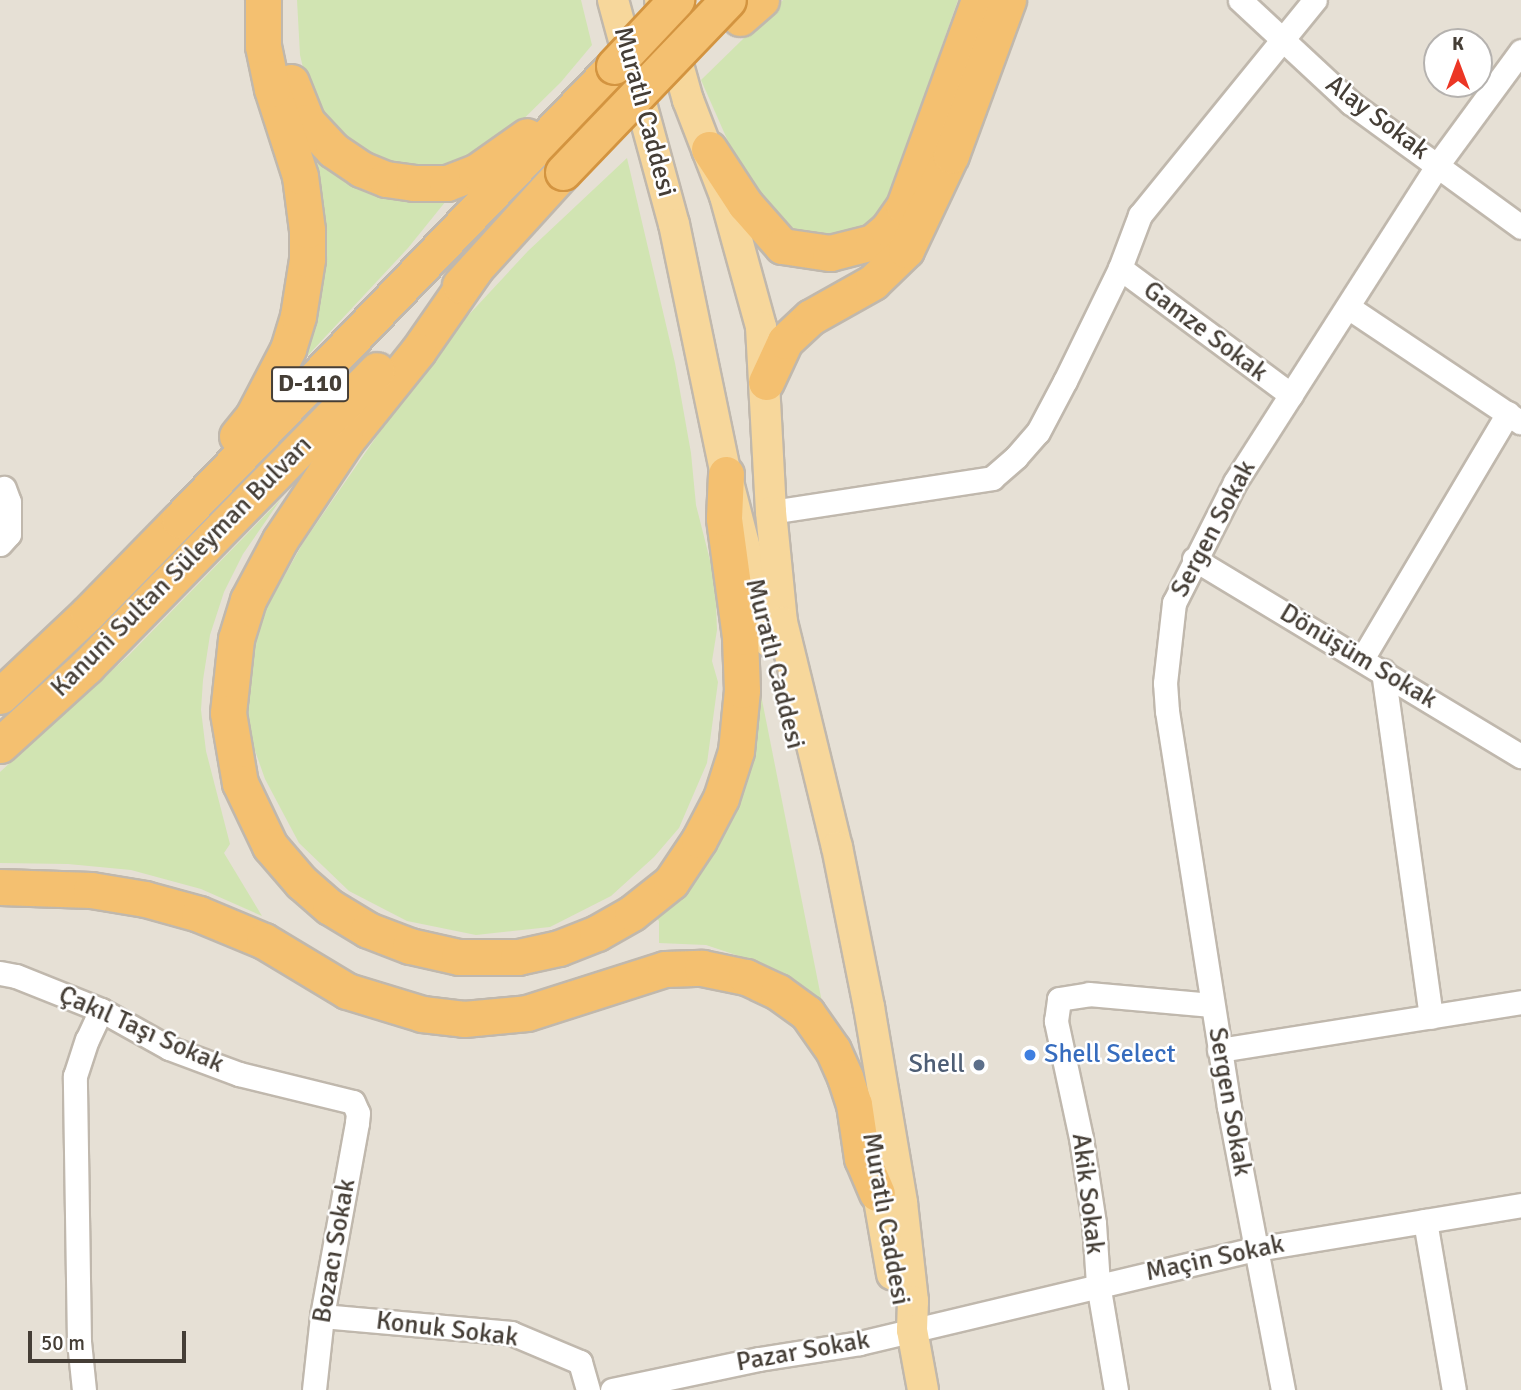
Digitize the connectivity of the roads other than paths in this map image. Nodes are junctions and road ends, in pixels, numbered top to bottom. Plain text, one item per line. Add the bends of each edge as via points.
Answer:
1 (263, 0) edge
2 (283, 0) edge
3 (613, 0) edge
4 (660, 0) edge
5 (676, 0) edge
6 (979, 0) edge
7 (1008, 0) edge
8 (1240, 0) edge
9 (1315, 0) edge
10 (743, 6) edge
11 (1282, 42) junction
12 (1521, 51) edge
13 (614, 65) junction
14 (709, 149) junction
15 (1438, 164) junction
16 (1521, 227) edge
17 (1120, 268) junction
18 (475, 269) junction
19 (1348, 307) junction
20 (766, 382) junction
21 (1291, 396) junction
22 (1515, 418) edge
23 (726, 474) junction
24 (4, 488) dead end
25 (771, 512) junction
26 (179, 520) junction
27 (0, 544) edge
28 (1194, 559) junction
29 (1363, 659) junction
30 (1383, 671) junction
31 (0, 696) edge
32 (0, 745) edge
33 (1521, 755) edge
34 (0, 887) edge
35 (0, 973) edge
36 (1521, 1002) edge
37 (1212, 1005) junction
38 (102, 1010) junction
39 (1431, 1017) junction
40 (1219, 1050) junction
41 (358, 1113) joint
42 (877, 1193) junction
43 (1521, 1205) edge
44 (1425, 1221) junction
45 (1256, 1249) junction
46 (1098, 1284) junction
47 (322, 1316) junction
48 (912, 1330) junction
49 (621, 1388) edge
50 (83, 1390) edge
51 (314, 1390) edge
52 (588, 1390) edge
53 (923, 1390) edge
54 (1116, 1390) edge
55 (1283, 1390) edge
56 (1454, 1390) edge

1 - 26 highway via 265,57 304,200 307,259 303,289 288,349 271,384
2 - 13 highway via 293,93 307,122 333,150 386,179 447,183 476,172
3 - 23 main road, Muratlı Caddesi via 674,224
4 - 14 main road, Muratlı Caddesi via 688,100
5 - 13 highway, D-110, bridge
6 - 14 highway via 904,206 873,242 830,253 782,246 745,204
7 - 20 highway via 936,193 906,250 873,282 811,317 785,341
8 - 11 street, Alay Sokak
9 - 11 street
10 - 18 highway, Kanuni Sultan Süleyman Bulvarı / D-110, bridge via 563,172
11 - 15 street, Alay Sokak via 1351,103
11 - 17 street via 1140,215
12 - 15 street, Sergen Sokak
13 - 26 highway, Kanuni Sultan Süleyman Bulvarı / D-110
14 - 20 main road, Muratlı Caddesi via 761,327
15 - 16 street, Alay Sokak
15 - 19 street, Sergen Sokak
17 - 21 street, Gamze Sokak
17 - 25 street via 1038,432 992,478
18 - 23 highway via 418,351 346,441 280,540 248,600 236,639 228,712 240,783 270,846 330,908 368,930 411,946 459,957 518,957 597,933 632,913 671,881 721,798 736,751 742,690 740,637 724,518
18 - 32 highway, Kanuni Sultan Süleyman Bulvarı / D-110 via 114,639
19 - 21 street, Sergen Sokak
19 - 22 street
20 - 25 main road, Muratlı Caddesi
21 - 28 street, Sergen Sokak via 1235,482
22 - 29 street
23 - 42 main road, Muratlı Caddesi via 814,821 858,1045
24 - 27 street via 9,534
25 - 48 main road, Muratlı Caddesi via 790,666 837,847 869,1007 902,1203
26 - 31 highway, Kanuni Sultan Süleyman Bulvarı / D-110
28 - 29 street, Dönüşüm Sokak
28 - 37 street, Sergen Sokak via 1174,603 1165,683
29 - 30 street, Dönüşüm Sokak
30 - 33 street, Dönüşüm Sokak
30 - 39 street
34 - 42 highway via 91,890 199,915 264,942 347,991 422,1014 464,1019 527,1013 665,969 702,968 746,977 807,1013 834,1050 848,1086 862,1157
35 - 38 street, Çakıl Taşı Sokak
36 - 39 street
37 - 40 street, Sergen Sokak
37 - 46 street, Akik Sokak via 1088,994 1059,999 1056,1021 1081,1138
38 - 41 street, Çakıl Taşı Sokak via 169,1048 271,1084 339,1097 353,1102
38 - 50 street via 75,1076
39 - 40 street
40 - 45 street, Sergen Sokak
41 - 47 street, Bozacı Sokak
42 - 48 main road, Muratlı Caddesi via 899,1312
43 - 44 street, Maçin Sokak
44 - 45 street, Maçin Sokak
44 - 56 street
45 - 46 street, Maçin Sokak
45 - 55 street, Sergen Sokak
46 - 48 street, Maçin Sokak
46 - 54 street, Akik Sokak
47 - 51 street, Bozacı Sokak
47 - 52 street, Konuk Sokak via 511,1333 580,1362
48 - 49 street, Pazar Sokak
48 - 53 main road, Muratlı Caddesi

